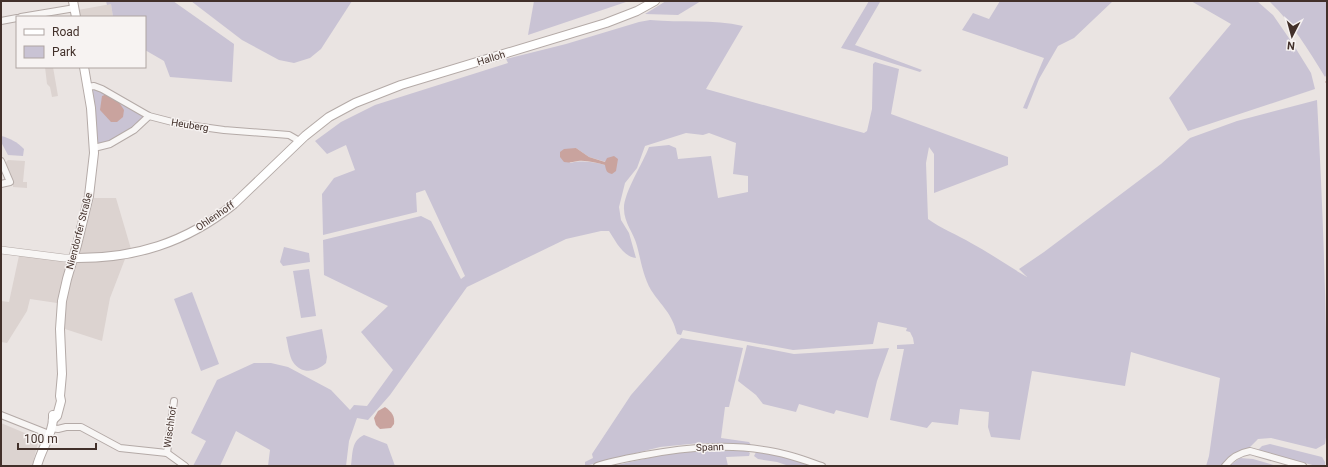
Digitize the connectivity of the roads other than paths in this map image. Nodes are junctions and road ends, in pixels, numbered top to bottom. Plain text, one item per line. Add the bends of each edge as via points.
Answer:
1 (655, 1) edge
2 (74, 4) edge
3 (25, 16) edge
4 (76, 16) edge
5 (16, 18) edge
6 (1, 21) edge
7 (84, 68) edge
8 (87, 87) junction
9 (149, 116) junction
10 (329, 117) joint
11 (298, 142) junction
12 (94, 148) junction
13 (1, 161) edge
14 (1, 184) edge
15 (1, 250) edge
16 (73, 258) junction
17 (174, 401) dead end
18 (1, 415) edge
19 (51, 427) junction
20 (166, 453) junction
21 (37, 466) edge
22 (185, 466) edge
23 (597, 466) edge
24 (822, 466) edge
25 (1225, 466) edge
26 (1303, 466) edge

1 - 10 main road, Halloh via 606,23 380,92
2 - 3 street
2 - 4 main road
5 - 6 street
7 - 8 main road, Niendorfer Straße
8 - 9 street, Heuberg via 102,89
8 - 12 main road, Niendorfer Straße
9 - 11 street, Heuberg via 180,124 224,130 290,135
9 - 12 street via 134,130 115,142
10 - 11 main road, Ohlenhoff
11 - 16 main road, Ohlenhoff via 225,211 178,239 149,250 97,258
12 - 16 main road, Niendorfer Straße via 89,196
13 - 14 street via 10,182
15 - 16 street
16 - 19 main road, Niendorfer Straße via 61,312 62,374 60,396 57,399
17 - 20 street, Wischhof
18 - 19 street
19 - 20 street via 81,427 120,448
19 - 21 main road, Niendorfer Straße
20 - 22 street
23 - 24 street, Spann via 674,450 703,447 736,447 776,452
25 - 26 street via 1234,456 1250,451

